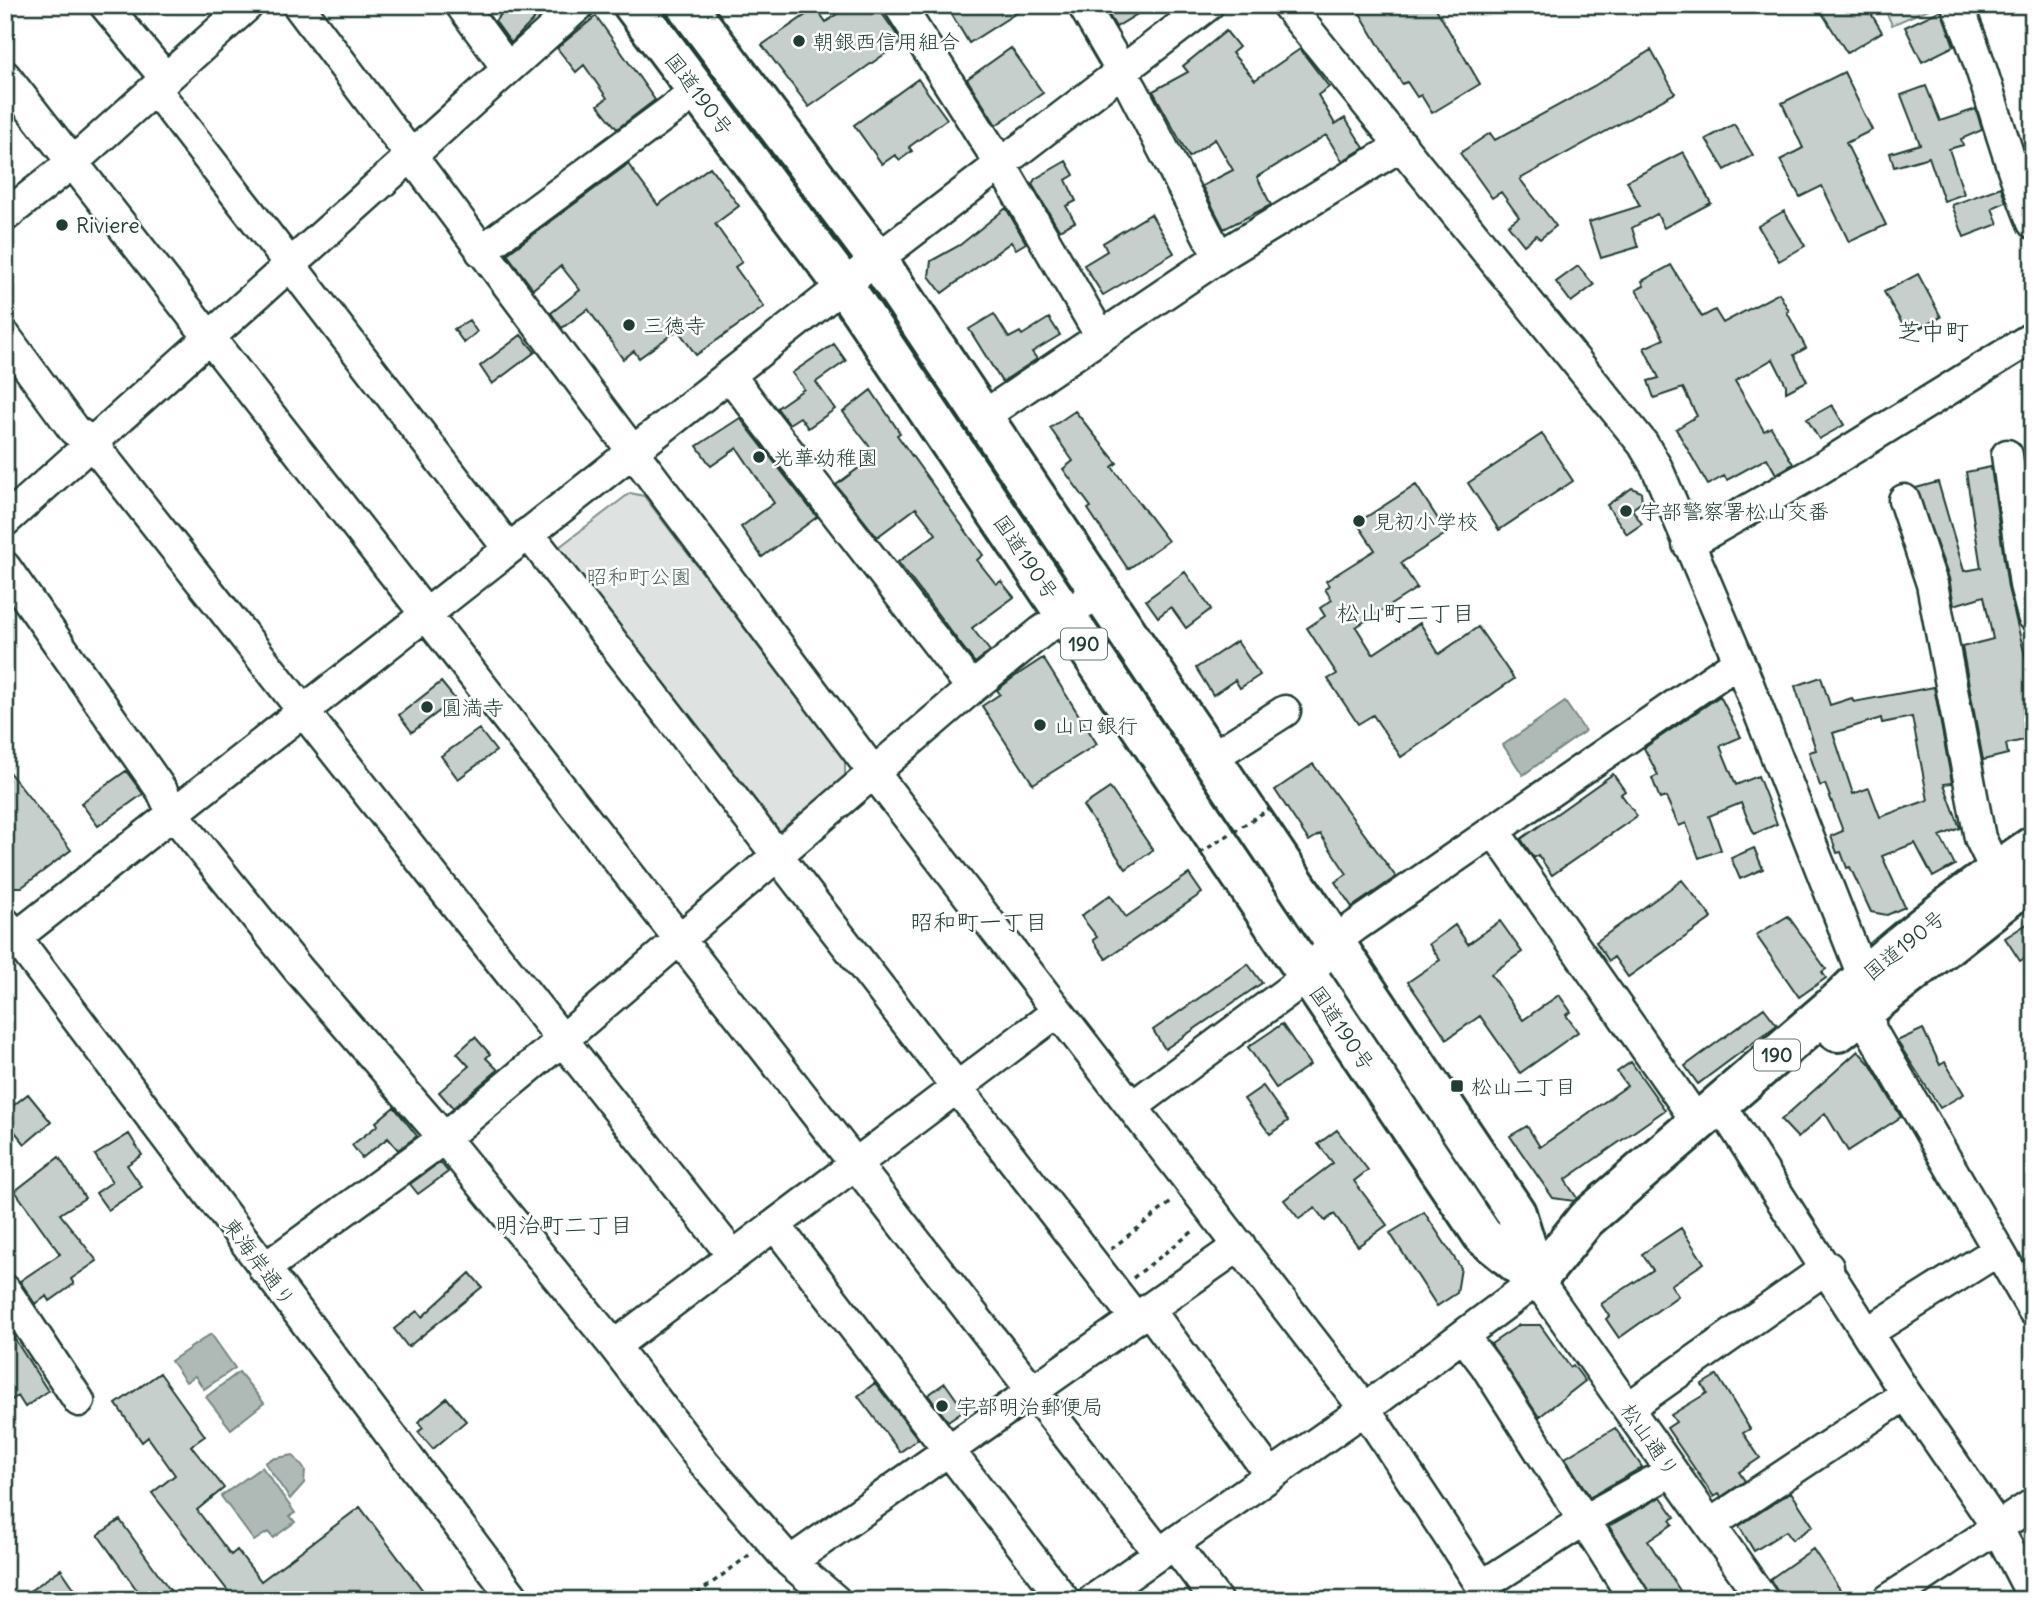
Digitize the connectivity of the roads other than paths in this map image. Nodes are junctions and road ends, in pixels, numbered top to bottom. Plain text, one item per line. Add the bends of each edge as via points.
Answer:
1 (106, 5) edge
2 (248, 5) edge
3 (298, 5) edge
4 (461, 5) edge
5 (579, 5) edge
6 (633, 5) edge
7 (686, 5) edge
8 (899, 5) edge
9 (1083, 5) edge
10 (1208, 5) edge
11 (1287, 5) edge
12 (1957, 5) edge
13 (508, 69) junction
14 (1121, 70) junction
15 (5, 76) edge
16 (160, 84) junction
17 (697, 91) junction
18 (1402, 145) junction
19 (410, 156) junction
20 (73, 162) junction
21 (1001, 164) junction
22 (5, 216) edge
23 (2033, 223) edge
24 (481, 251) junction
25 (1219, 257) junction
26 (877, 259) junction
27 (291, 265) junction
28 (844, 286) junction
29 (1100, 335) junction
30 (5, 336) edge
31 (2033, 338) edge
32 (209, 339) junction
33 (730, 376) junction
34 (982, 417) junction
35 (91, 442) junction
36 (631, 451) junction
37 (2007, 455) dead end
38 (1904, 500) dead end
39 (5, 521) edge
40 (518, 541) junction
41 (1688, 544) junction
42 (5, 567) edge
43 (1100, 592) junction
44 (425, 614) junction
45 (1065, 616) junction
46 (2033, 616) edge
47 (1739, 661) junction
48 (972, 688) junction
49 (303, 709) junction
50 (1285, 710) dead end
51 (1211, 758) junction
52 (874, 773) junction
53 (172, 812) junction
54 (1494, 831) junction
55 (2033, 846) edge
56 (776, 856) junction
57 (2015, 874) edge
58 (8, 935) edge
59 (679, 939) junction
60 (1334, 942) junction
61 (1307, 977) junction
62 (1865, 992) junction
63 (1057, 1012) junction
64 (561, 1041) junction
65 (956, 1087) junction
66 (1132, 1107) junction
67 (1716, 1116) junction
68 (444, 1138) junction
69 (855, 1164) junction
70 (775, 1225) junction
71 (1240, 1245) junction
72 (1997, 1251) junction
73 (733, 1256) junction
74 (1828, 1267) junction
75 (264, 1269) junction
76 (1537, 1280) junction
77 (5, 1290) edge
78 (2033, 1310) edge
79 (1143, 1314) junction
80 (1867, 1333) junction
81 (1464, 1337) junction
82 (614, 1346) junction
83 (1031, 1391) junction
84 (1906, 1394) junction
85 (79, 1401) dead end
86 (1628, 1408) junction
87 (1365, 1409) junction
88 (948, 1450) junction
89 (1672, 1471) junction
90 (1270, 1474) junction
91 (2033, 1504) edge
92 (1584, 1520) junction
93 (1711, 1524) junction
94 (1997, 1527) junction
95 (1167, 1549) junction
96 (790, 1562) junction
97 (1487, 1593) edge
98 (2033, 1597) edge
99 (515, 1600) edge
100 (835, 1600) edge
101 (1063, 1600) edge
102 (1093, 1600) edge
103 (1216, 1600) edge
104 (1636, 1600) edge
105 (1763, 1600) edge
106 (1888, 1600) edge

1 - 16 street
2 - 16 street
3 - 19 street
4 - 13 street
5 - 13 street
6 - 17 highway, 国道190号 / 190
7 - 26 highway, 国道190号 / 190
8 - 21 street
9 - 14 street
10 - 14 street
11 - 18 street
12 - 23 street via 1977,50 2016,183
13 - 19 street
14 - 21 street
14 - 25 street
15 - 20 street
16 - 20 street
16 - 27 street
17 - 24 street
17 - 28 highway, 国道190号 / 190
18 - 25 street
18 - 41 street via 1643,444
19 - 24 street
19 - 27 street
20 - 22 street
20 - 32 street
21 - 26 street
21 - 29 street
24 - 36 street
25 - 29 street
26 - 28 street
26 - 34 highway, 国道190号 / 190
27 - 32 street
27 - 40 street
28 - 33 street
28 - 45 highway, 国道190号 / 190
29 - 34 street
30 - 35 street via 74,430
31 - 41 street via 1814,473
32 - 35 street
32 - 44 street
33 - 36 street
33 - 48 street
34 - 43 highway, 国道190号 / 190
35 - 39 street
35 - 49 street
36 - 40 street
36 - 52 street
37 - 46 street
38 - 57 street via 1932,584 1980,838
40 - 44 street
40 - 56 street
41 - 47 street
42 - 53 street via 162,791
43 - 45 street
43 - 51 highway, 国道190号 / 190
44 - 49 street
44 - 59 street
45 - 48 street
45 - 61 highway, 国道190号 / 190
47 - 54 street
47 - 62 street
48 - 52 street
49 - 53 street
49 - 64 street
50 - 51 street
51 - 60 highway, 国道190号 / 190
52 - 56 street
52 - 63 street
53 - 58 street
53 - 68 street via 298,969
54 - 60 street
54 - 67 street
55 - 57 highway, 国道190号 / 190
56 - 59 street
56 - 65 street
57 - 62 highway, 国道190号 / 190
58 - 75 street, 東海岸通り
59 - 64 street
59 - 69 street
60 - 61 street
60 - 76 highway, 国道190号 / 190 via 1516,1213
61 - 66 street
61 - 76 highway, 国道190号 / 190 via 1483,1236
62 - 67 highway, 国道190号 / 190
62 - 72 street via 1873,1034
63 - 65 street
63 - 66 street
64 - 68 street
64 - 73 street
65 - 69 street
65 - 79 street via 1115,1292
66 - 71 street
67 - 74 street
67 - 76 highway, 国道190号 / 190 via 1586,1219
68 - 75 street
68 - 82 street
69 - 70 street
69 - 83 street
70 - 73 street
70 - 88 street
71 - 79 street
71 - 87 street
72 - 78 street
72 - 80 street
73 - 82 street
74 - 80 street
74 - 86 street
75 - 99 street, 東海岸通り
76 - 81 street
76 - 86 street, 松山通り
77 - 85 street
79 - 83 street
79 - 90 street
80 - 84 street
81 - 87 street
81 - 92 street
82 - 96 street via 704,1463
83 - 88 street
83 - 95 street
84 - 93 street
84 - 94 street
86 - 89 street, 松山通り
87 - 90 street
87 - 97 street
88 - 96 street
88 - 101 street
89 - 92 street
89 - 93 street, 松山通り
90 - 95 street
91 - 94 street
92 - 97 street
92 - 104 street
93 - 105 street, 松山通り
94 - 98 street
94 - 106 street
95 - 102 street
95 - 103 street
96 - 100 street

